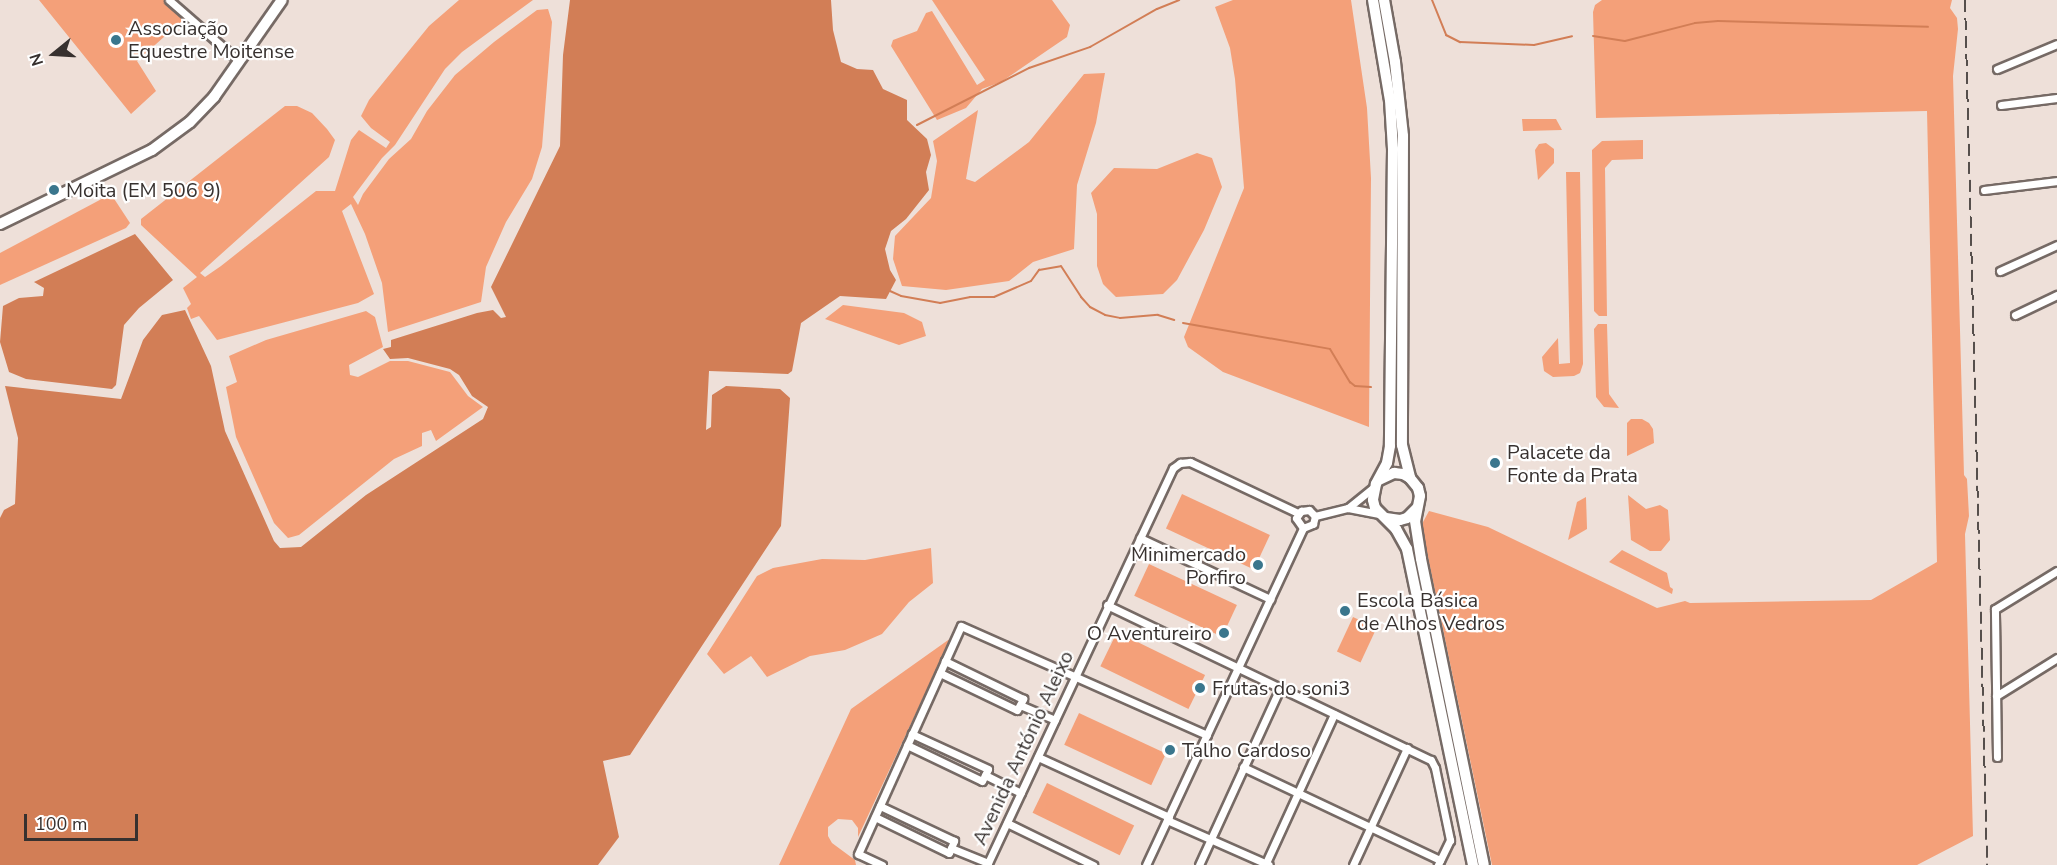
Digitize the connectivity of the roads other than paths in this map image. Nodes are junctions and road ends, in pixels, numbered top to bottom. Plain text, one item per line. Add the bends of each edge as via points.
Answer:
1 (169, 0) edge
2 (282, 0) edge
3 (1373, 0) edge
4 (1384, 0) edge
5 (2057, 44) edge
6 (239, 61) junction
7 (1997, 69) dead end
8 (2057, 98) edge
9 (2001, 105) dead end
10 (2057, 181) edge
11 (1984, 189) dead end
12 (0, 224) edge
13 (2057, 245) edge
14 (2000, 271) dead end
15 (2057, 295) edge
16 (2015, 315) dead end
17 (1410, 478) junction
18 (1378, 482) junction
19 (1348, 508) junction
20 (1417, 508) junction
21 (1298, 513) junction
22 (1315, 516) junction
23 (1383, 516) junction
24 (1303, 528) junction
25 (1140, 537) junction
26 (2057, 571) edge
27 (1270, 598) junction
28 (1107, 605) junction
29 (2057, 658) edge
30 (945, 661) junction
31 (1238, 667) junction
32 (940, 672) junction
33 (1075, 678) junction
34 (1280, 688) junction
35 (1996, 696) junction
36 (1020, 705) junction
37 (1334, 714) junction
38 (1055, 720) junction
39 (912, 734) junction
40 (1206, 735) junction
41 (908, 745) junction
42 (1407, 748) junction
43 (1038, 757) junction
44 (1997, 757) dead end
45 (1243, 767) junction
46 (985, 775) junction
47 (1298, 792) junction
48 (1021, 793) junction
49 (880, 806) junction
50 (875, 817) junction
51 (1168, 818) junction
52 (1007, 823) junction
53 (1372, 826) junction
54 (1211, 839) junction
55 (951, 848) junction
56 (1439, 863) edge
57 (988, 864) edge
58 (1266, 864) edge
59 (882, 865) edge
60 (1093, 865) edge
61 (1146, 865) edge
62 (1199, 865) edge
63 (1353, 865) edge
64 (1473, 865) edge
65 (1484, 865) edge

1 - 6 street
2 - 6 main road
3 - 18 main road via 1390,100 1393,149 1391,439 1388,463
4 - 17 main road via 1403,136 1402,445
5 - 7 street
6 - 12 main road via 214,97 190,122 152,150
8 - 9 street
10 - 11 street
13 - 14 street
15 - 16 street
17 - 18 main road via 1394,473
17 - 20 main road via 1420,496
18 - 19 street
18 - 23 main road via 1373,500
19 - 22 street
19 - 23 street
20 - 23 main road via 1400,520
20 - 65 main road via 1415,521 1421,559
21 - 22 street via 1309,510
21 - 24 street via 1297,521
21 - 25 street, Avenida António Aleixo via 1190,462 1176,465
22 - 24 street via 1313,525
23 - 64 main road via 1407,549
24 - 27 street
25 - 27 street
25 - 28 street, Avenida António Aleixo
26 - 35 street via 1995,609
27 - 31 street
28 - 31 street
28 - 33 street, Avenida António Aleixo
29 - 35 street
30 - 32 street
30 - 33 street via 961,626
30 - 36 street via 1023,699
31 - 34 street
31 - 40 street
32 - 36 street via 1017,710
32 - 39 street
33 - 38 street, Avenida António Aleixo
33 - 40 street
34 - 37 street
34 - 45 street
35 - 44 street
36 - 38 street
37 - 42 street
37 - 47 street
38 - 43 street, Avenida António Aleixo
39 - 41 street
39 - 46 street via 988,769
40 - 51 street
41 - 46 street via 982,780
41 - 49 street
42 - 53 street
42 - 56 street via 1431,760 1435,768 1450,840
43 - 48 street, Avenida António Aleixo
43 - 51 street
45 - 47 street
45 - 54 street
46 - 48 street
47 - 53 street
47 - 58 street
48 - 52 street, Avenida António Aleixo
49 - 50 street
49 - 55 street via 954,841
50 - 55 street via 949,853
50 - 59 street via 858,854
51 - 54 street
51 - 61 street
52 - 57 street, Avenida António Aleixo
52 - 60 street
53 - 56 street
53 - 63 street
54 - 58 street
54 - 62 street
55 - 57 street

